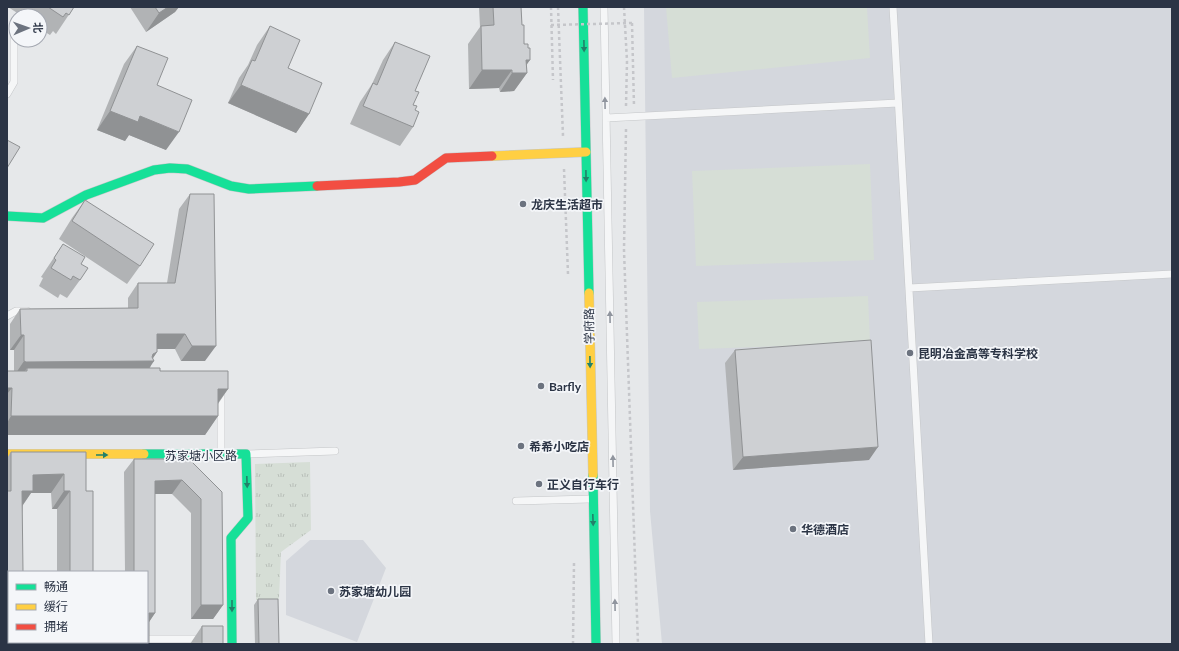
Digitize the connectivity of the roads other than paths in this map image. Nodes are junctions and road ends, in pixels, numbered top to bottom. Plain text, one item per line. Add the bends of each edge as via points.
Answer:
1 (584, 7) edge
2 (604, 7) edge
3 (893, 7) edge
4 (14, 48) edge
5 (7, 94) edge
6 (898, 103) junction
7 (606, 118) junction
8 (586, 152) junction
9 (7, 216) edge
10 (1172, 274) edge
11 (909, 288) junction
12 (35, 312) edge
13 (7, 316) edge
14 (220, 384) edge
15 (335, 451) dead end
16 (7, 454) edge
17 (246, 454) junction
18 (221, 455) junction
19 (593, 499) junction
20 (516, 501) dead end
21 (148, 639) edge
22 (209, 640) edge
23 (229, 641) edge
24 (170, 642) edge
25 (596, 644) edge
26 (616, 644) edge
27 (929, 644) edge

1 -> 8 street, 学府路
7 -> 2 lane, 学府路
3 - 6 lane
4 - 5 lane via 14,82
6 - 7 lane
6 - 11 lane
26 -> 7 lane, 学府路
8 - 9 street via 446,158 415,180 399,182 249,189 231,186 187,169 170,168 154,170 86,195 43,218
8 -> 19 street, 学府路
10 - 11 lane
11 - 27 lane
12 - 13 lane via 16,311
14 - 18 lane
15 - 17 lane
16 -> 18 street, 苏家塘小区路
17 - 18 street, 苏家塘小区路
17 -> 23 street, 苏家塘小区路 via 248,518 231,538
19 - 20 lane
19 -> 25 street, 学府路
21 - 24 lane
22 - 24 lane

